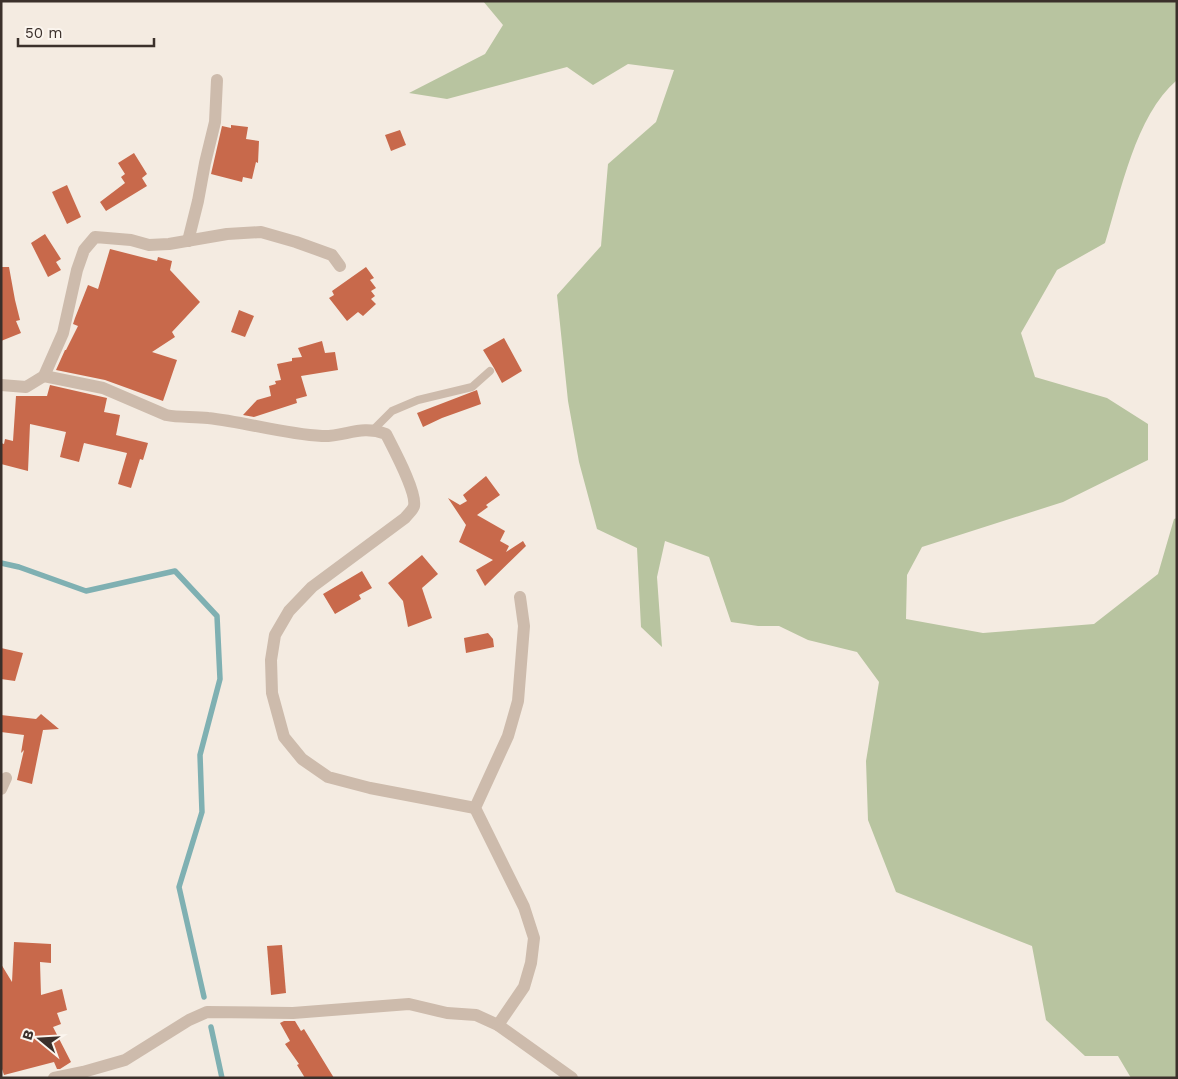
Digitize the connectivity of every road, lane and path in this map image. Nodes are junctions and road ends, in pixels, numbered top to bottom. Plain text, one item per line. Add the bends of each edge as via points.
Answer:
1 (217, 80) dead end
2 (188, 241) junction
3 (340, 266) dead end
4 (490, 371) dead end
5 (44, 376) junction
6 (1, 384) edge
7 (374, 429) junction
8 (520, 597) dead end
9 (475, 808) junction
10 (498, 1025) junction
11 (84, 1075) edge
12 (54, 1078) edge
13 (572, 1078) edge

1 - 2 street via 215,122
2 - 3 street via 262,232 332,255
2 - 5 street via 149,246 131,240 95,237 84,250 63,333
4 - 7 lane via 472,387 418,400 392,411
5 - 6 street via 26,387
5 - 7 street via 103,388 175,417 207,418 323,436
7 - 9 street via 386,434 414,499 414,508 312,587 288,611 275,634 271,660 272,693 284,737 302,759 328,777
8 - 9 street via 524,626 518,702 508,736
9 - 10 street via 524,907 534,938 524,987
10 - 11 street via 476,1016 409,1004 293,1013 207,1012 125,1060
10 - 13 street
11 - 12 street

